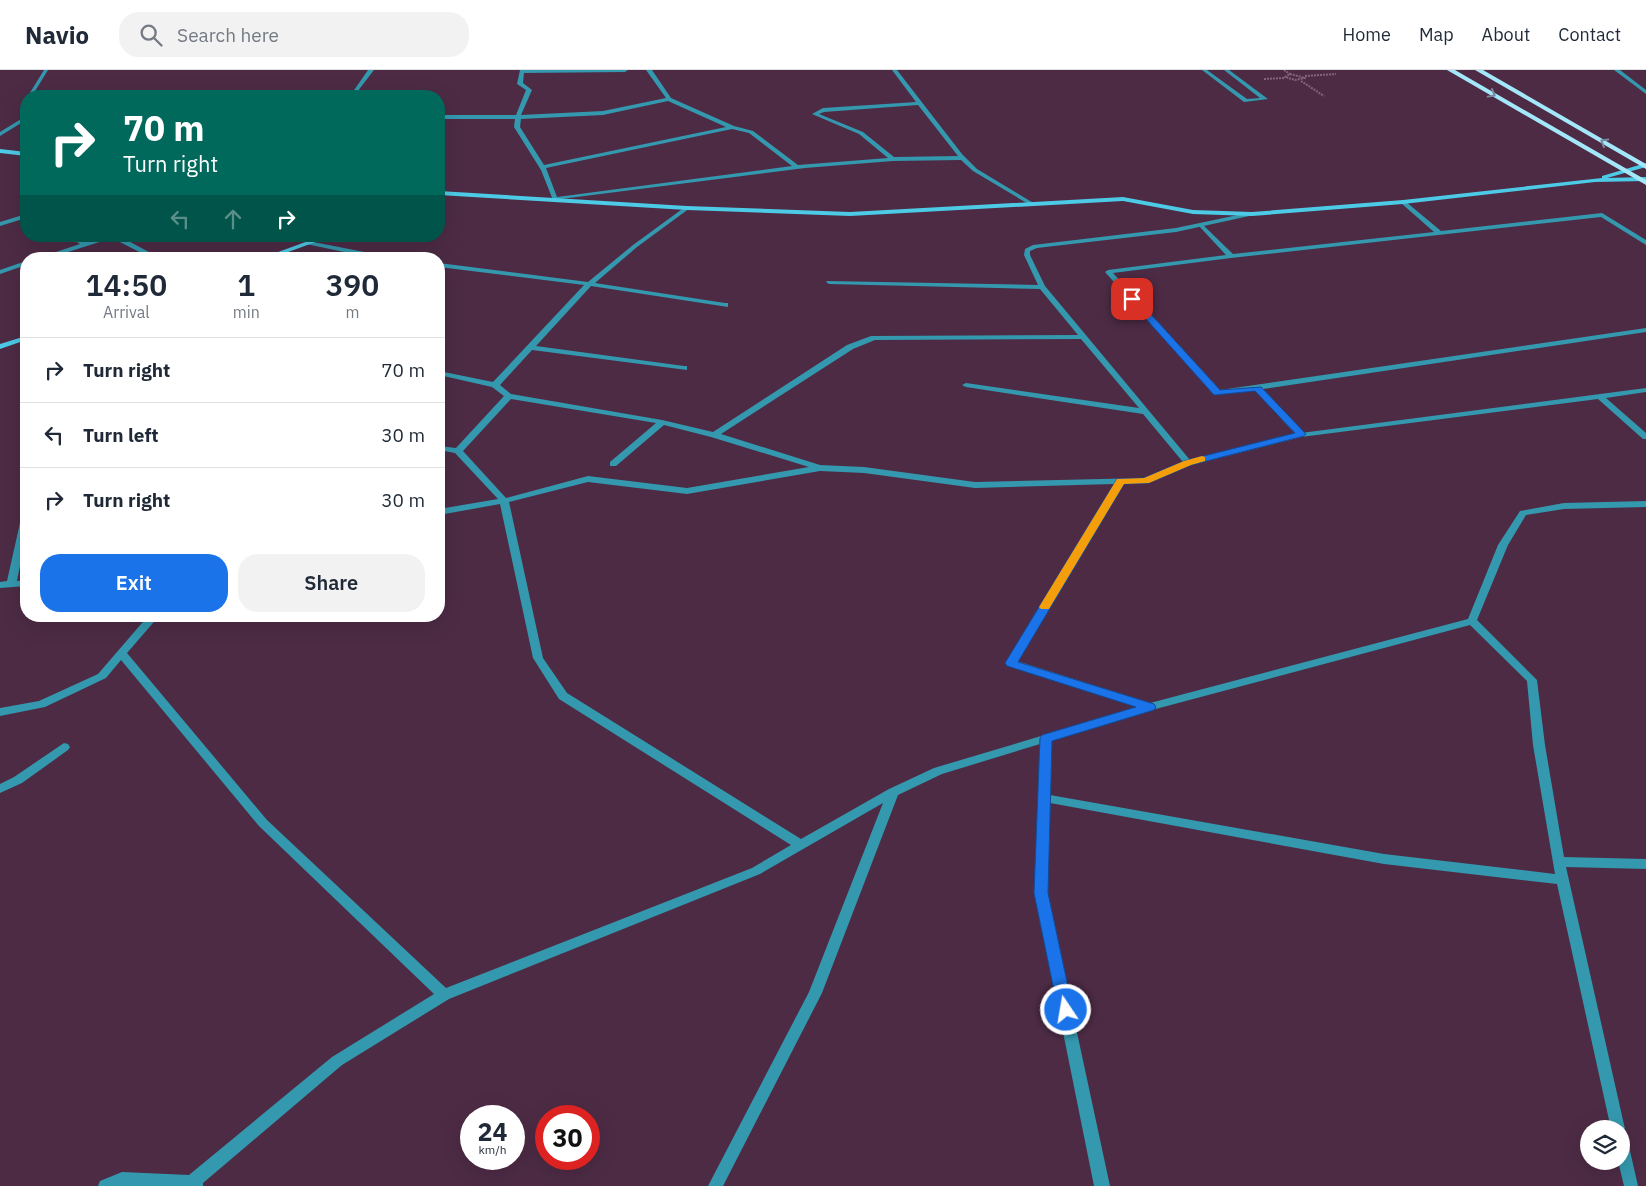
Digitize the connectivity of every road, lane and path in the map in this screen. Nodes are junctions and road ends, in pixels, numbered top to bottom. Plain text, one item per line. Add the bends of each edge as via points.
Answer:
1 (46, 70) edge
2 (371, 70) edge
3 (625, 70) edge
4 (649, 70) edge
5 (894, 70) edge
6 (1204, 70) edge
7 (1226, 70) edge
8 (1284, 70) edge
9 (1450, 70) edge
10 (1478, 70) edge
11 (1617, 70) edge
12 (522, 71) edge
13 (1290, 74) junction
14 (1336, 74) dead end
15 (1304, 76) junction
16 (1300, 80) junction
17 (34, 90) edge
18 (356, 90) edge
19 (1646, 92) edge
20 (1324, 96) dead end
21 (669, 99) junction
22 (920, 103) junction
23 (445, 117) edge
24 (518, 117) junction
25 (20, 122) edge
26 (732, 127) junction
27 (0, 134) edge
28 (0, 151) edge
29 (20, 153) edge
30 (963, 158) junction
31 (893, 159) junction
32 (1645, 165) edge
33 (542, 167) junction
34 (797, 167) junction
35 (1625, 170) junction
36 (1595, 180) junction
37 (1644, 180) edge
38 (445, 193) edge
39 (453, 194) junction
40 (445, 197) edge
41 (555, 199) junction
42 (1403, 202) junction
43 (1032, 204) junction
44 (687, 208) junction
45 (1252, 214) junction
46 (20, 218) edge
47 (0, 224) edge
48 (1201, 225) junction
49 (1440, 233) junction
50 (88, 242) edge
51 (124, 242) edge
52 (311, 242) edge
53 (84, 243) joint
54 (308, 243) junction
55 (1646, 243) edge
56 (58, 252) edge
57 (145, 252) edge
58 (282, 252) edge
59 (354, 252) edge
60 (1231, 256) junction
61 (20, 265) edge
62 (445, 267) edge
63 (0, 272) edge
64 (829, 282) dead end
65 (589, 284) junction
66 (1042, 287) junction
67 (725, 305) dead end
68 (1646, 330) edge
69 (1083, 337) junction
70 (20, 340) edge
71 (0, 347) edge
72 (530, 347) junction
73 (684, 368) dead end
74 (445, 374) edge
75 (495, 385) junction
76 (966, 385) dead end
77 (1258, 388) junction
78 (1646, 390) edge
79 (509, 396) junction
80 (1600, 396) junction
81 (1146, 412) junction
82 (662, 422) junction
83 (1301, 434) junction
84 (714, 435) junction
85 (1646, 438) edge
86 (445, 449) edge
87 (458, 451) junction
88 (1188, 463) junction
89 (613, 464) dead end
90 (820, 468) junction
91 (1120, 481) junction
92 (504, 501) junction
93 (1646, 504) edge
94 (445, 511) edge
95 (20, 542) edge
96 (20, 583) edge
97 (11, 584) junction
98 (0, 586) edge
99 (1472, 621) junction
100 (149, 622) edge
101 (122, 654) junction
102 (1150, 707) junction
103 (0, 712) edge
104 (1046, 738) junction
105 (64, 746) dead end
106 (0, 789) edge
107 (894, 792) junction
108 (1044, 798) junction
109 (801, 845) junction
110 (1559, 862) junction
111 (1646, 864) edge
112 (1562, 880) junction
113 (444, 995) junction
114 (1616, 1120) edge
115 (1627, 1170) edge
116 (193, 1185) edge
117 (106, 1186) edge
118 (715, 1186) edge
119 (1102, 1186) edge
120 (1631, 1186) edge

1 - 17 street
2 - 18 street
3 - 12 street
4 - 21 street
5 - 22 street
6 - 7 street via 1246,101 1265,99
8 - 13 path
9 -> 35 main road
32 -> 10 main road
11 - 19 street
12 - 24 street via 520,84 529,90
13 - 15 path
13 - 16 path via 1285,77
14 - 15 path
15 - 16 path
16 - 20 path
21 - 24 street via 603,114
21 - 26 street
22 - 30 street
22 - 31 street via 822,110 815,114 861,133
23 - 24 street
24 - 33 street via 517,127
25 - 27 street
26 - 33 street
26 - 34 street via 751,132
28 - 29 street
30 - 31 street
30 - 43 street via 975,170
31 - 34 street
32 - 35 street
33 - 41 street
34 - 41 street
35 - 36 street
35 - 37 main road
36 - 37 street
36 - 42 street
38 - 39 street
39 - 40 street
39 - 41 street
41 - 44 street
42 - 45 street
42 - 49 street
43 - 44 street via 850,214
43 - 45 street via 1123,199 1193,212
44 - 65 street
45 - 48 street
46 - 47 street
48 - 60 street
48 - 66 street via 1035,246 1027,250 1026,255
49 - 55 street via 1602,215
49 - 60 street
50 - 53 street
51 - 57 street
52 - 54 street
53 - 56 street
54 - 58 street
54 - 59 street
60 - 77 street via 1108,272 1218,393
61 - 63 street
62 - 65 street
64 - 66 street
65 - 67 street
65 - 72 street
66 - 69 street
68 - 77 street
69 - 81 street
69 - 84 street via 874,338 850,347
70 - 71 street
72 - 73 street
72 - 75 street
74 - 75 street
75 - 79 street
76 - 81 street
77 - 83 street
78 - 80 street
79 - 82 street
79 - 87 street
80 - 83 street
80 - 85 street
81 - 88 street
82 - 84 street
82 - 89 street
83 - 88 street
84 - 90 street
86 - 87 street
87 - 92 street
88 - 91 street via 1145,481
90 - 91 street via 864,470 975,485
90 - 92 street via 687,491 588,479
91 - 102 street via 1011,663
92 - 94 street
92 - 109 street via 538,658 563,696
93 - 99 street via 1564,506 1522,513 1503,545
95 - 97 street
96 - 97 street
97 - 98 street
99 - 102 street
99 - 110 street via 1532,680 1539,745
100 - 101 street
101 - 103 street via 102,676 41,704
101 - 113 street via 263,824
102 - 104 street
104 - 107 street via 938,771
104 - 108 street
105 - 106 street via 18,780
107 - 109 street
107 - 118 street via 815,993
108 - 112 street via 1384,859
108 - 119 street via 1041,893
109 - 113 street via 756,871
110 - 111 street
110 - 112 street
112 - 114 street
113 - 116 street via 337,1061
115 - 120 street
116 - 117 street via 122,1179

